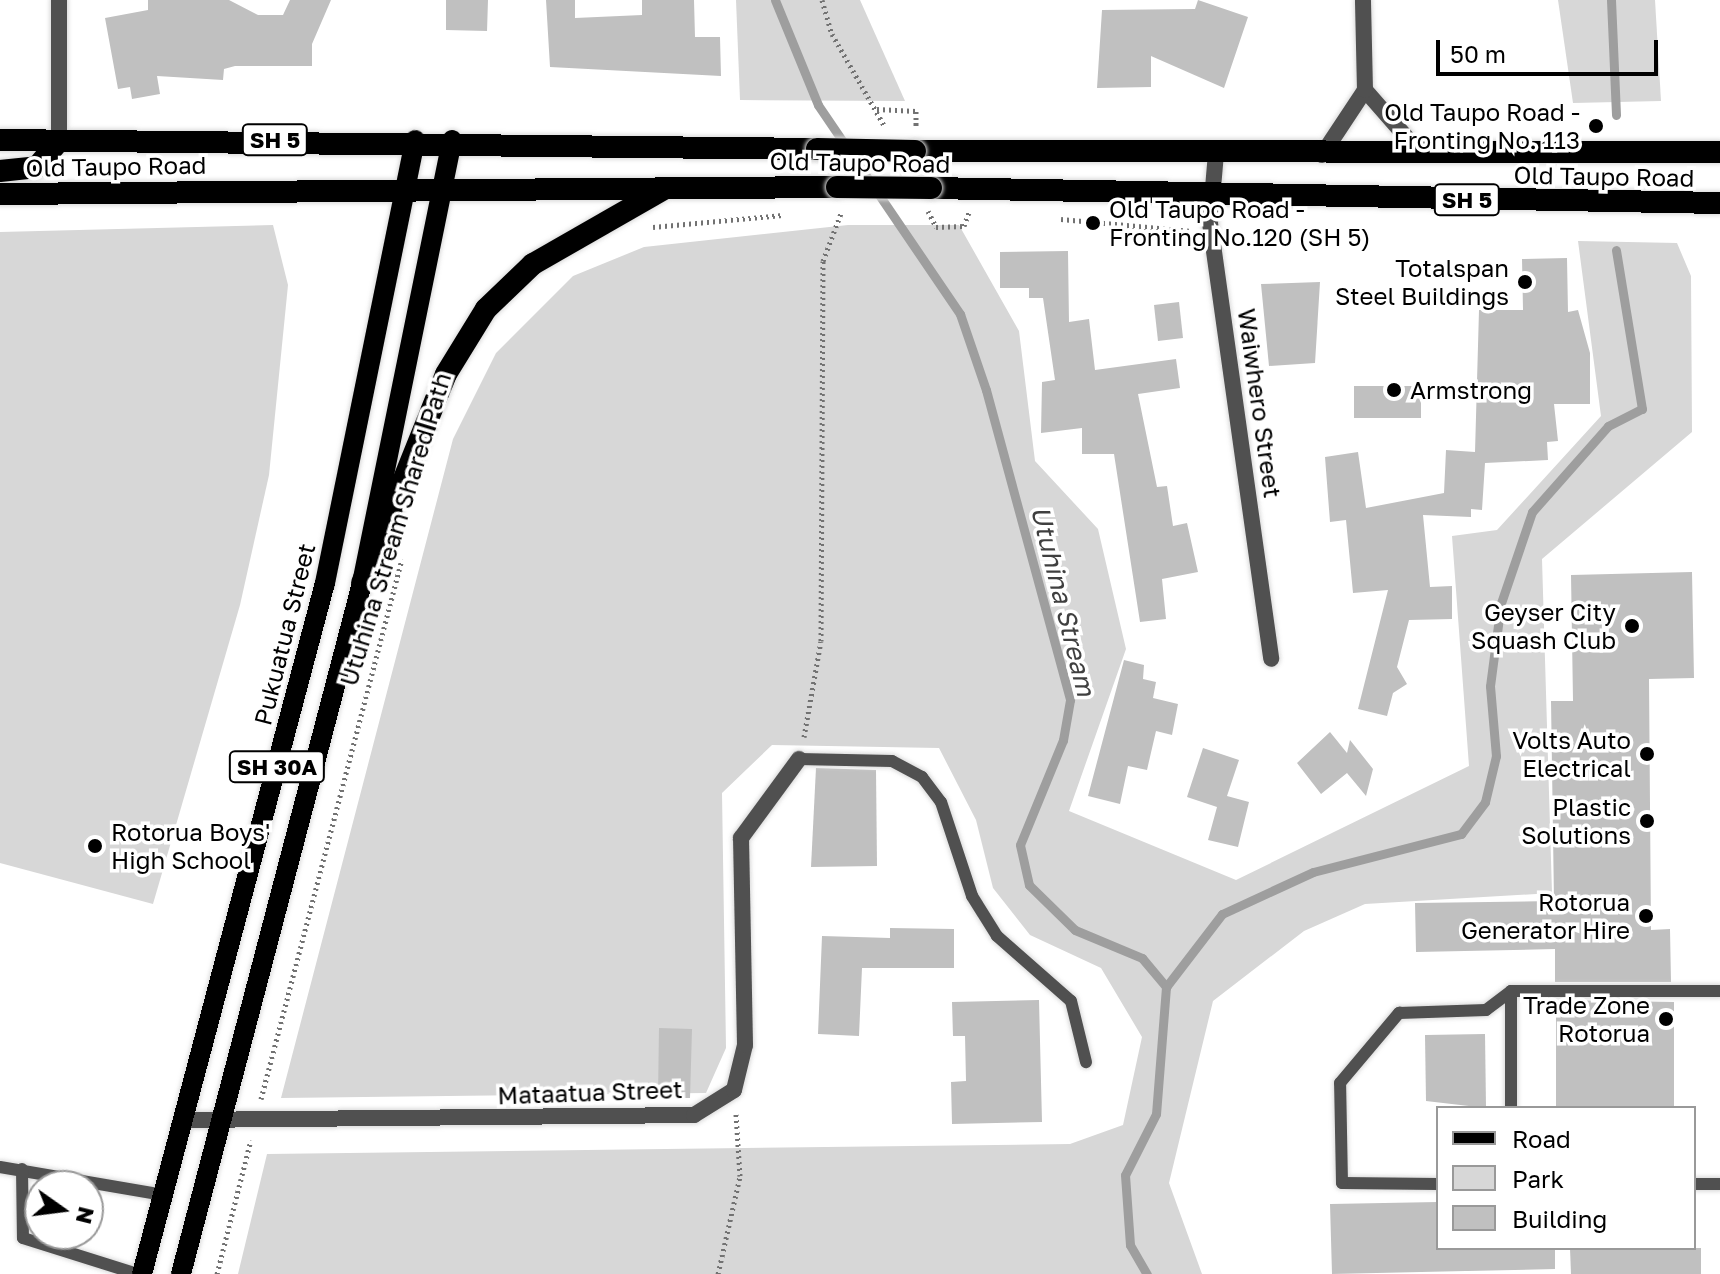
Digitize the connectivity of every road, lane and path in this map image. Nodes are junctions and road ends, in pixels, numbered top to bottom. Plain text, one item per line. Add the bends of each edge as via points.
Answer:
1 (59, 0) edge
2 (1363, 0) edge
3 (1365, 90) junction
4 (877, 109) dead end
5 (0, 140) edge
6 (415, 140) junction
7 (452, 140) junction
8 (59, 141) junction
9 (916, 143) junction
10 (1720, 152) edge
11 (1216, 153) junction
12 (1322, 155) junction
13 (1422, 155) junction
14 (0, 171) edge
15 (669, 187) junction
16 (406, 189) junction
17 (442, 190) junction
18 (0, 194) edge
19 (1213, 197) junction
20 (837, 200) junction
21 (1720, 203) edge
22 (970, 209) dead end
23 (794, 212) dead end
24 (981, 212) dead end
25 (1051, 218) dead end
26 (636, 230) dead end
27 (1193, 231) dead end
28 (404, 552) dead end
29 (362, 583) junction
30 (1271, 659) dead end
31 (799, 759) junction
32 (1511, 991) junction
33 (1720, 991) edge
34 (1086, 1062) dead end
35 (265, 1081) dead end
36 (734, 1090) junction
37 (1511, 1106) edge
38 (185, 1120) junction
39 (222, 1123) junction
40 (247, 1154) dead end
41 (0, 1167) edge
42 (22, 1169) junction
43 (1436, 1184) edge
44 (1696, 1184) edge
45 (1720, 1184) edge
46 (164, 1195) junction
47 (140, 1274) edge
48 (181, 1274) edge
49 (217, 1274) edge
50 (718, 1274) edge

1 - 8 street
2 - 3 street
3 - 12 street
3 - 13 street
4 - 9 path via 916,111
5 - 8 highway, Old Taupo Road / SH 5
6 - 7 highway, Old Taupo Road / SH 5
6 - 8 highway, Old Taupo Road / SH 5
6 - 16 main road, Pukuatua Street / SH 30A
7 - 9 highway, Old Taupo Road / SH 5, bridge via 817,149
7 - 17 main road, SH 30A
8 - 14 highway, Old Taupo Road via 37,167
9 - 11 highway, Old Taupo Road / SH 5
10 - 13 highway, Old Taupo Road / SH 5
11 - 12 highway, Old Taupo Road / SH 5
11 - 19 street, Waiwhero Street
12 - 13 highway, Old Taupo Road / SH 5
15 - 17 highway, Old Taupo Road / SH 5
15 - 20 highway, Old Taupo Road / SH 5
15 - 29 highway via 533,264 486,309 446,374
16 - 17 highway, Old Taupo Road / SH 5
16 - 18 highway, Old Taupo Road / SH 5
16 - 38 main road, Pukuatua Street / SH 30A via 325,583
17 - 29 main road, SH 30A
19 - 20 highway, Old Taupo Road / SH 5, bridge via 931,188
19 - 21 highway, Old Taupo Road / SH 5
19 - 30 street, Waiwhero Street via 1210,223
20 - 31 path via 823,261 819,679
22 - 24 path
23 - 26 path
25 - 27 path
28 - 35 path, Utuhina Stream Shared Path
29 - 39 main road, SH 30A
31 - 34 lane via 892,761 922,777 941,802 972,896 997,936 1071,1001
31 - 36 street via 741,838 745,1045
32 - 33 lane
32 - 37 lane
32 - 43 lane via 1486,1010 1399,1013 1340,1083 1342,1183
36 - 39 street, Mataatua Street via 694,1115
36 - 50 path via 740,1176
38 - 39 street, Mataatua Street
38 - 46 main road, Pukuatua Street / SH 30A
39 - 48 main road, SH 30A
40 - 49 path
41 - 42 lane
42 - 46 lane
42 - 47 lane via 23,1238
44 - 45 lane
46 - 47 main road, Pukuatua Street / SH 30A

